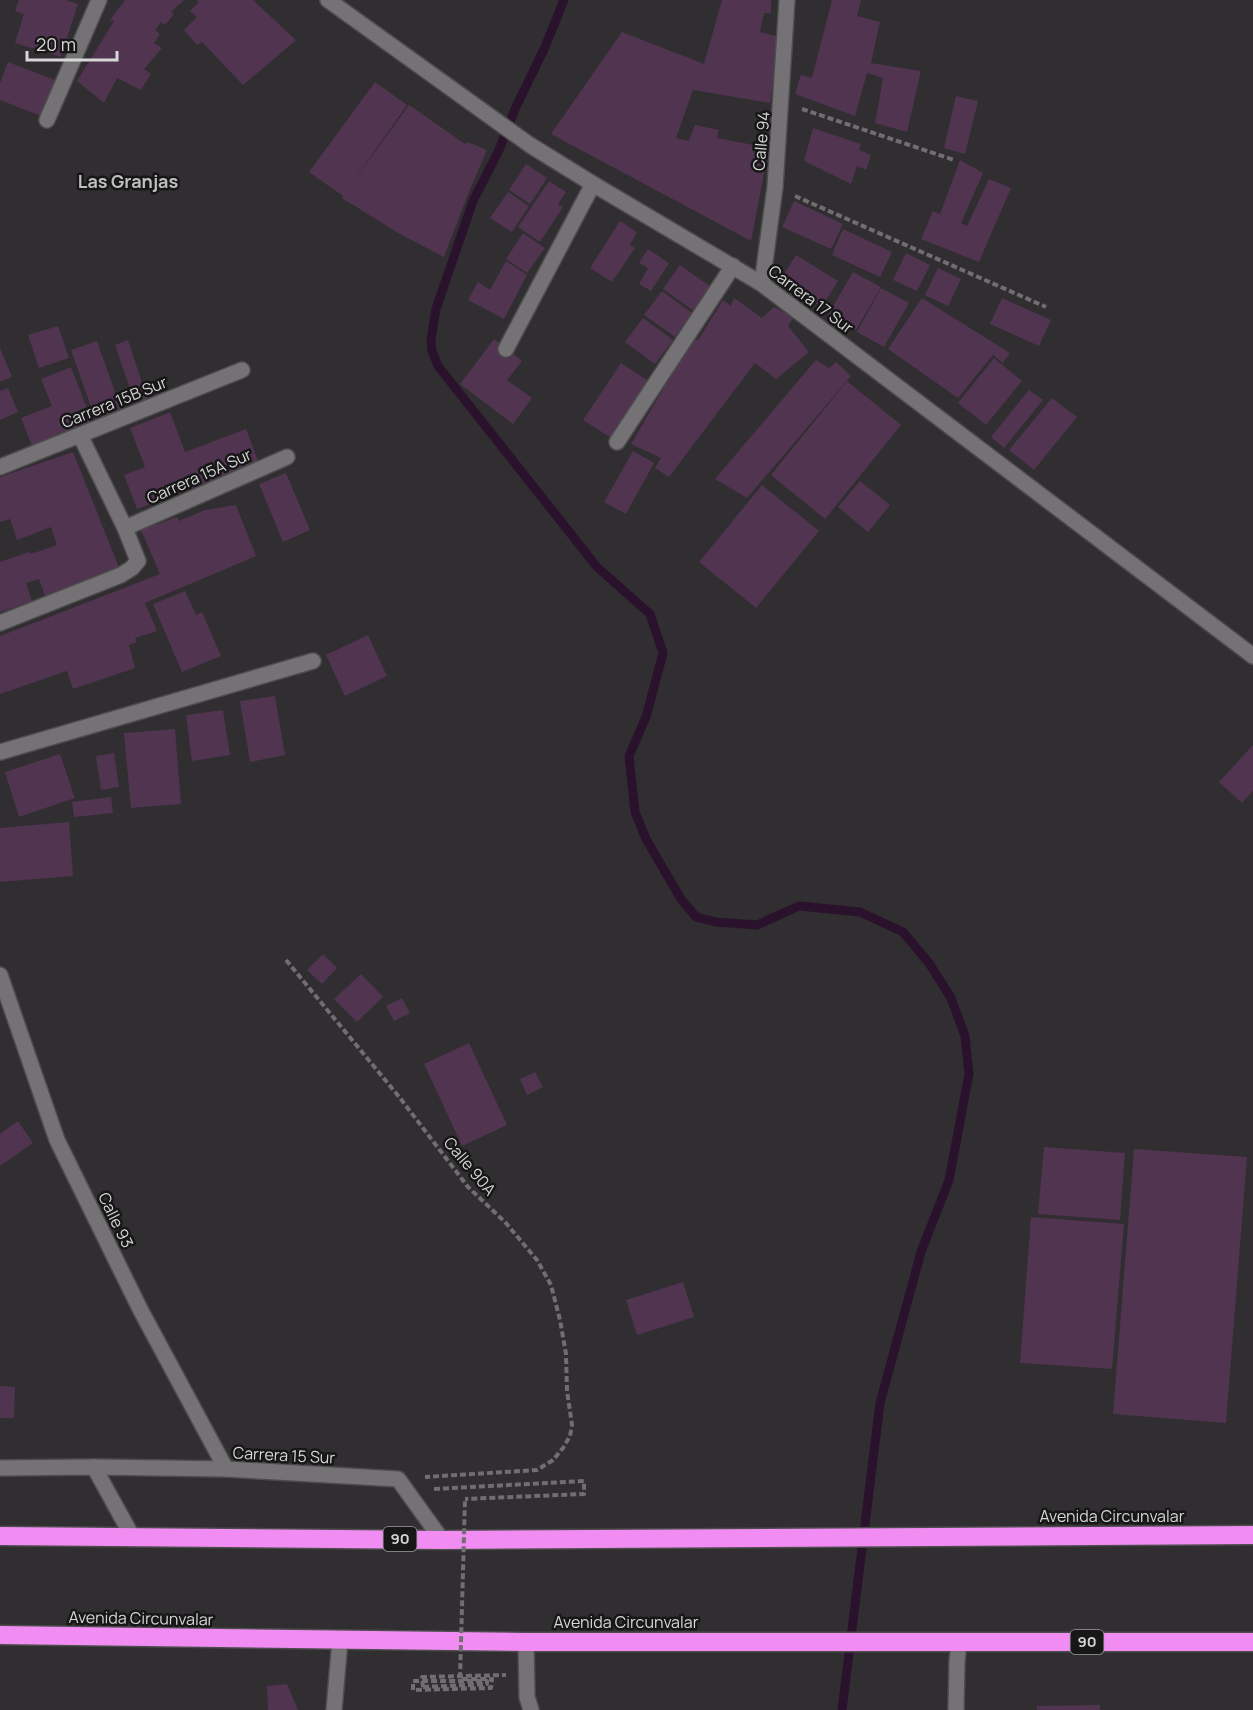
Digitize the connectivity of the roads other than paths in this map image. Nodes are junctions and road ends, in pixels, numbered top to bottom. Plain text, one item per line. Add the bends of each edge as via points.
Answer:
1 (99, 0) edge
2 (328, 0) edge
3 (787, 0) edge
4 (48, 120) dead end
5 (593, 184) junction
6 (733, 266) junction
7 (762, 284) junction
8 (506, 349) dead end
9 (242, 370) dead end
10 (80, 435) junction
11 (617, 442) dead end
12 (287, 457) dead end
13 (0, 467) edge
14 (125, 528) junction
15 (0, 623) edge
16 (1253, 657) edge
17 (313, 661) dead end
18 (0, 752) edge
19 (0, 975) edge
20 (94, 1467) junction
21 (0, 1468) edge
22 (226, 1469) junction
23 (1253, 1535) edge
24 (0, 1536) edge
25 (132, 1536) junction
26 (442, 1540) junction
27 (0, 1635) edge
28 (340, 1640) junction
29 (526, 1642) junction
30 (958, 1642) junction
31 (1253, 1642) edge
32 (334, 1710) edge
33 (531, 1710) edge
34 (956, 1710) edge

1 - 4 street
2 - 5 street, Carrera 17 Sur via 530,145
3 - 7 street, Calle 94 via 775,187
5 - 6 street, Carrera 17 Sur
5 - 8 street
6 - 7 street, Carrera 17 Sur
6 - 11 street
7 - 16 street, Carrera 17 Sur
9 - 10 street, Carrera 15B Sur
10 - 13 street, Carrera 15B Sur
10 - 14 street
12 - 14 street, Carrera 15A Sur
14 - 15 street via 138,561 132,568
17 - 18 street
19 - 22 street, Calle 93 via 57,1140 140,1309
20 - 21 street, Carrera 15 Sur
20 - 22 street, Carrera 15 Sur
20 - 25 street
22 - 26 street, Carrera 15 Sur via 402,1485
23 - 26 highway, Avenida Circunvalar / 90
24 - 25 highway, Avenida Circunvalar / 90
25 - 26 highway, Avenida Circunvalar / 90
27 - 28 highway, Avenida Circunvalar / 90
28 - 29 highway, Avenida Circunvalar / 90
28 - 32 street
29 - 30 highway, Avenida Circunvalar / 90
29 - 33 street via 527,1697
30 - 31 highway, Avenida Circunvalar / 90
30 - 34 street

